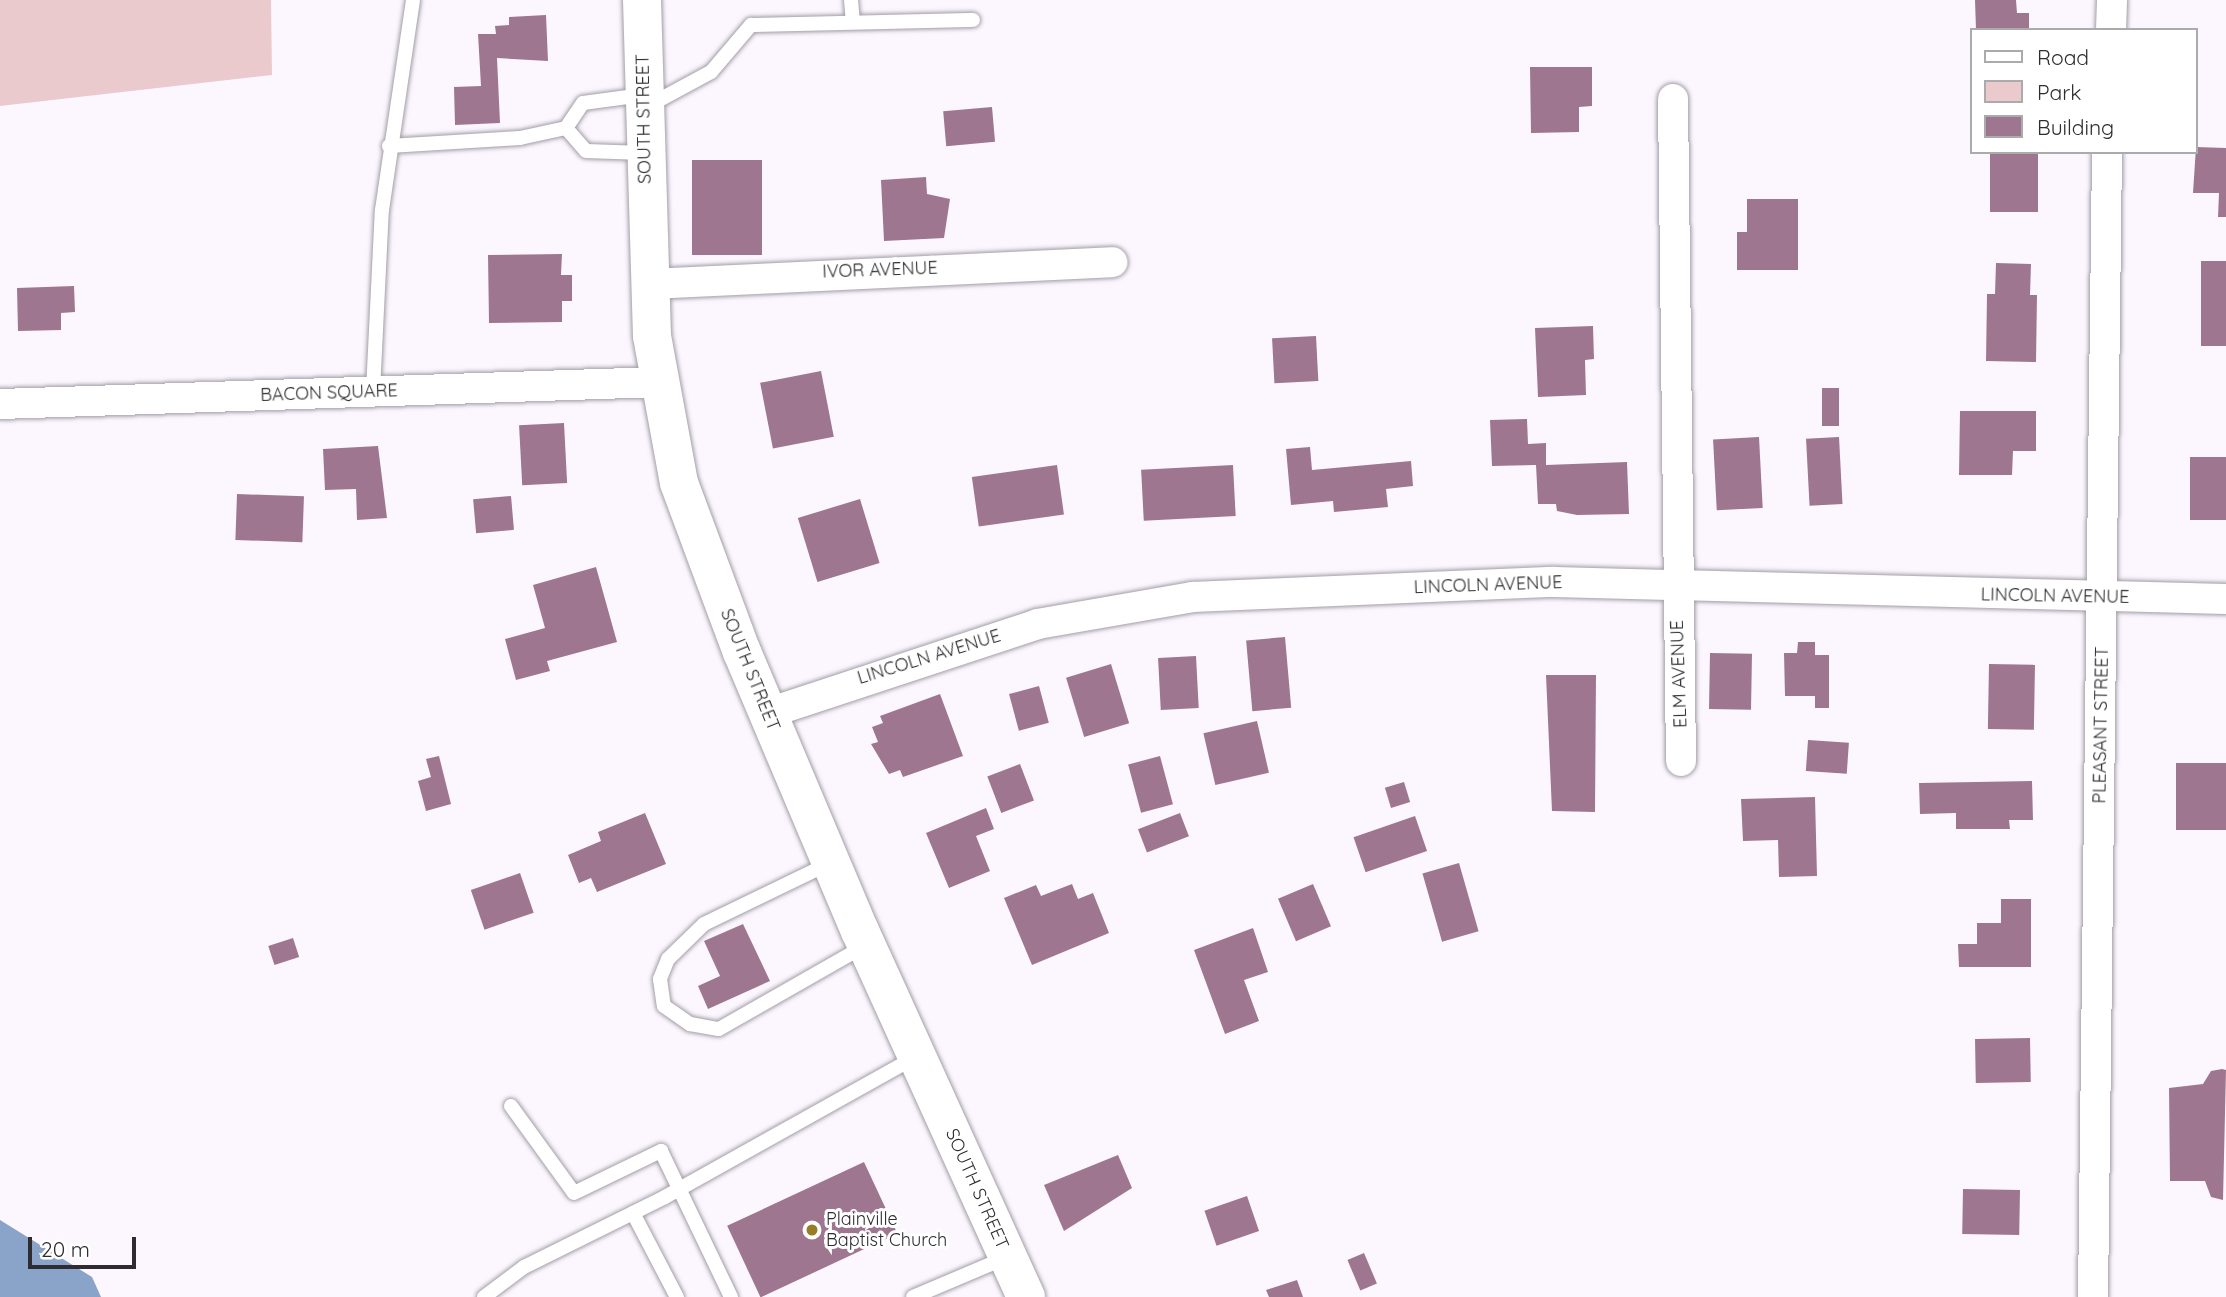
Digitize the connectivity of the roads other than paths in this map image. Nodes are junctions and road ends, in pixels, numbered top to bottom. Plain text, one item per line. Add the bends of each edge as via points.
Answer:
1 (413, 0) edge
2 (642, 0) edge
3 (851, 0) edge
4 (2112, 0) edge
5 (973, 20) dead end
6 (853, 22) junction
7 (2111, 28) edge
8 (1673, 99) dead end
9 (644, 102) junction
10 (566, 128) junction
11 (389, 146) junction
12 (644, 152) junction
13 (2107, 154) edge
14 (1112, 262) dead end
15 (649, 284) junction
16 (658, 382) junction
17 (373, 391) junction
18 (0, 404) edge
19 (1676, 587) junction
20 (2103, 596) junction
21 (2226, 599) edge
22 (768, 713) junction
23 (1681, 761) dead end
24 (831, 863) junction
25 (867, 945) junction
26 (918, 1056) junction
27 (511, 1106) dead end
28 (680, 1188) junction
29 (633, 1213) junction
30 (1008, 1257) junction
31 (484, 1297) edge
32 (677, 1297) edge
33 (731, 1297) edge
34 (913, 1297) edge
35 (1026, 1297) edge
36 (2092, 1297) edge

1 - 11 lane
2 - 9 main road, SOUTH STREET
3 - 6 lane
4 - 7 street
5 - 6 lane
6 - 9 lane via 751,25 711,72
8 - 19 street, ELM AVENUE
9 - 10 lane via 583,103
9 - 12 main road, SOUTH STREET
10 - 11 lane via 520,138
10 - 12 lane via 586,151
11 - 17 lane
12 - 15 main road, SOUTH STREET
13 - 20 street, PLEASANT STREET
14 - 15 street, IVOR AVENUE
15 - 16 main road, SOUTH STREET
16 - 17 street, BACON SQUARE
16 - 22 main road, SOUTH STREET via 679,483
17 - 18 street, BACON SQUARE
19 - 20 street, LINCOLN AVENUE
19 - 22 street, LINCOLN AVENUE via 1554,582 1141,603 1038,624
19 - 23 street, ELM AVENUE
20 - 21 street, LINCOLN AVENUE
20 - 36 street, PLEASANT STREET
22 - 24 main road, SOUTH STREET
24 - 25 main road, SOUTH STREET
24 - 25 lane via 704,924 668,959 660,979 664,1006 690,1024 719,1029
25 - 26 main road, SOUTH STREET
26 - 28 lane
26 - 30 main road, SOUTH STREET
27 - 28 lane via 574,1193 655,1150
28 - 29 lane
28 - 33 lane
29 - 31 lane via 524,1267
29 - 32 lane
30 - 34 lane
30 - 35 main road, SOUTH STREET

